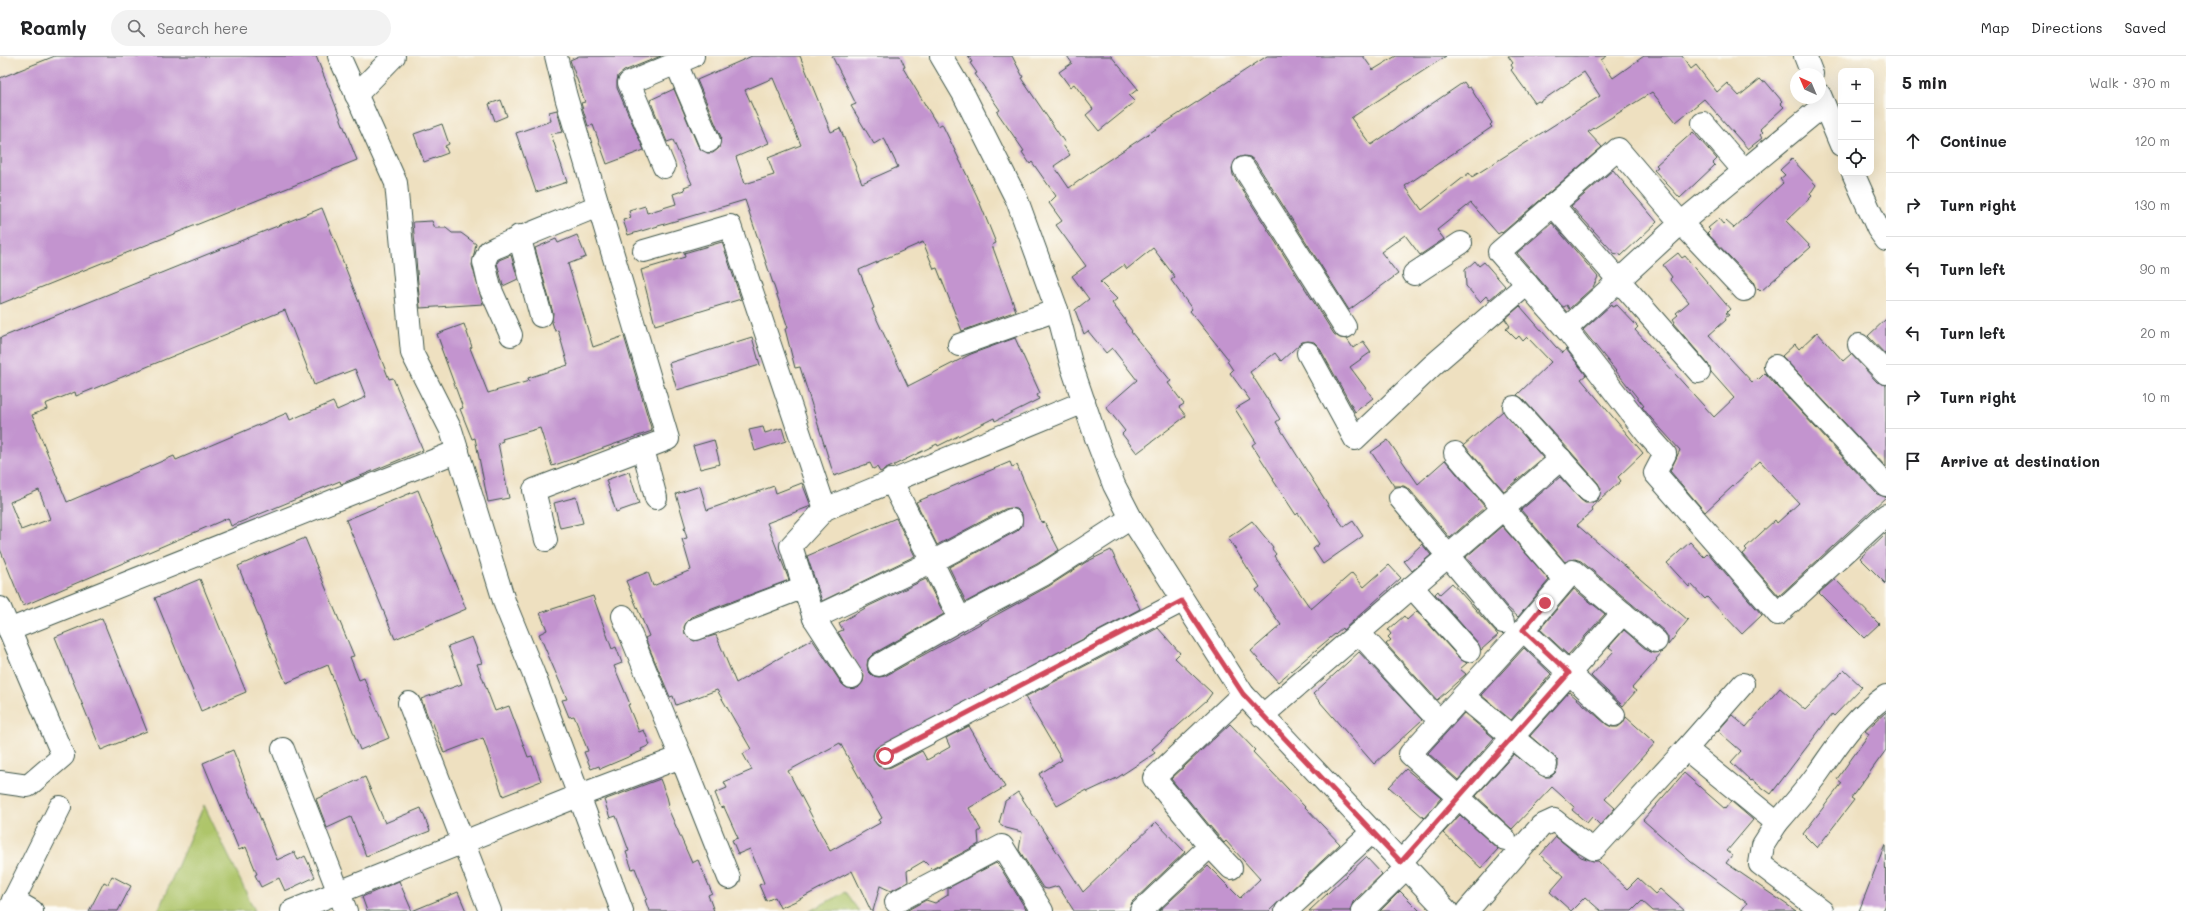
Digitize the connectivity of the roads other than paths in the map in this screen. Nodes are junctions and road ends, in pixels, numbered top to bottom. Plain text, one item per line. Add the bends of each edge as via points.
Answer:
1 (339, 56) edge
2 (394, 56) edge
3 (556, 56) edge
4 (941, 56) edge
5 (1805, 56) edge
6 (684, 60) edge
7 (1810, 68) edge
8 (356, 95) junction
9 (1818, 104) edge
10 (1824, 104) edge
11 (1704, 122) dead end
12 (1839, 140) edge
13 (710, 141) dead end
14 (664, 167) dead end
15 (1244, 168) dead end
16 (1744, 171) junction
17 (1854, 176) edge
18 (1553, 205) junction
19 (598, 206) junction
20 (1681, 223) junction
21 (519, 236) junction
22 (1886, 240) edge
23 (1461, 243) dead end
24 (644, 251) dead end
25 (1414, 274) dead end
26 (1619, 281) junction
27 (1527, 284) junction
28 (1744, 290) dead end
29 (1057, 310) junction
30 (541, 316) dead end
31 (1345, 327) dead end
32 (1566, 329) junction
33 (511, 335) dead end
34 (959, 345) dead end
35 (1859, 345) dead end
36 (1308, 353) dead end
37 (1775, 366) dead end
38 (1699, 372) dead end
39 (1886, 373) edge
40 (1084, 402) junction
41 (1514, 407) dead end
42 (643, 449) junction
43 (458, 451) junction
44 (1455, 453) dead end
45 (1561, 460) junction
46 (891, 480) junction
47 (1886, 485) edge
48 (1589, 491) dead end
49 (656, 498) dead end
50 (1400, 498) dead end
51 (825, 509) junction
52 (1503, 509) junction
53 (1886, 516) edge
54 (1131, 518) junction
55 (1011, 520) dead end
56 (546, 540) dead end
57 (1448, 556) junction
58 (932, 562) junction
59 (1556, 570) dead end
60 (804, 587) junction
61 (1412, 587) junction
62 (1182, 601) junction
63 (0, 608) edge
64 (1623, 613) junction
65 (623, 616) dead end
66 (814, 618) junction
67 (960, 619) junction
68 (1503, 622) dead end
69 (696, 629) dead end
70 (1523, 630) junction
71 (1359, 633) junction
72 (1656, 641) dead end
73 (8, 642) edge
74 (1469, 651) dead end
75 (879, 665) dead end
76 (1569, 673) junction
77 (852, 677) dead end
78 (1743, 684) dead end
79 (1243, 694) junction
80 (1463, 696) junction
81 (1886, 696) edge
82 (409, 703) dead end
83 (1430, 710) dead end
84 (1614, 715) dead end
85 (1262, 716) junction
86 (1512, 737) junction
87 (283, 749) dead end
88 (1686, 749) junction
89 (885, 756) dead end
90 (681, 758) junction
91 (1546, 766) dead end
92 (0, 782) edge
93 (578, 796) junction
94 (1459, 797) junction
95 (60, 807) dead end
96 (1777, 823) junction
97 (1372, 832) junction
98 (1505, 839) dead end
99 (463, 842) junction
100 (1210, 846) junction
101 (1404, 865) junction
102 (1231, 868) dead end
103 (729, 878) dead end
104 (337, 891) junction
105 (896, 902) dead end
106 (10, 905) edge
107 (32, 911) edge
108 (292, 911) edge
109 (346, 911) edge
110 (490, 911) edge
111 (622, 911) edge
112 (1042, 911) edge
113 (1141, 911) edge
114 (1286, 911) edge
115 (1362, 911) edge
116 (1447, 911) edge
117 (1467, 911) edge
118 (1822, 911) edge

1 - 8 street
2 - 8 street
3 - 19 street
4 - 29 street via 964,95 1016,200
5 - 7 street
6 - 13 street
6 - 14 street via 629,83
8 - 43 street via 396,183 412,353 451,430
9 - 16 street
10 - 12 street
11 - 16 street
15 - 31 street
16 - 20 street
17 - 22 street via 1878,229
18 - 20 street via 1618,149
18 - 26 street
18 - 27 street via 1499,252
19 - 21 street
19 - 42 street via 668,439
20 - 26 street
20 - 28 street
21 - 30 street
21 - 33 street via 490,251 484,262 490,288
23 - 25 street
24 - 51 street via 730,226
26 - 32 street
26 - 38 street
27 - 32 street
27 - 36 street via 1433,365 1355,440
29 - 34 street
29 - 40 street
32 - 53 street via 1648,436 1665,454 1656,473 1778,614
35 - 39 street
37 - 47 street
40 - 46 street
40 - 54 street via 1114,485
41 - 45 street
42 - 49 street
42 - 56 street via 534,490
43 - 73 street
43 - 93 street via 505,604
44 - 52 street
45 - 48 street
45 - 52 street
46 - 51 street
46 - 58 street
50 - 57 street
51 - 60 street via 791,546
52 - 57 street
52 - 59 street
54 - 62 street
54 - 67 street via 1043,575
55 - 58 street
57 - 61 street
57 - 68 street
58 - 66 street
58 - 67 street
60 - 66 street
60 - 69 street
61 - 71 street
61 - 74 street
62 - 79 street
62 - 89 street
63 - 73 street
64 - 70 street via 1573,571
64 - 72 street
64 - 76 street
65 - 90 street
66 - 77 street
67 - 75 street
70 - 76 street
70 - 80 street
71 - 83 street
71 - 85 street
73 - 92 street via 63,756 28,786
76 - 84 street
76 - 86 street
78 - 88 street
79 - 85 street
79 - 100 street via 1154,778
80 - 86 street
80 - 94 street via 1410,754
81 - 96 street via 1870,707 1851,726 1817,774
82 - 99 street
85 - 97 street
86 - 91 street
86 - 94 street
87 - 104 street
88 - 96 street
88 - 117 street via 1594,848 1579,840 1554,820 1541,826
90 - 93 street
90 - 103 street
93 - 99 street
93 - 111 street
94 - 98 street
94 - 101 street
95 - 106 street
96 - 118 street via 1763,845 1760,864
97 - 101 street
97 - 114 street
99 - 104 street
99 - 110 street
100 - 102 street
100 - 113 street
101 - 115 street
101 - 116 street
104 - 108 street
104 - 109 street
105 - 112 street via 1002,846
106 - 107 street

